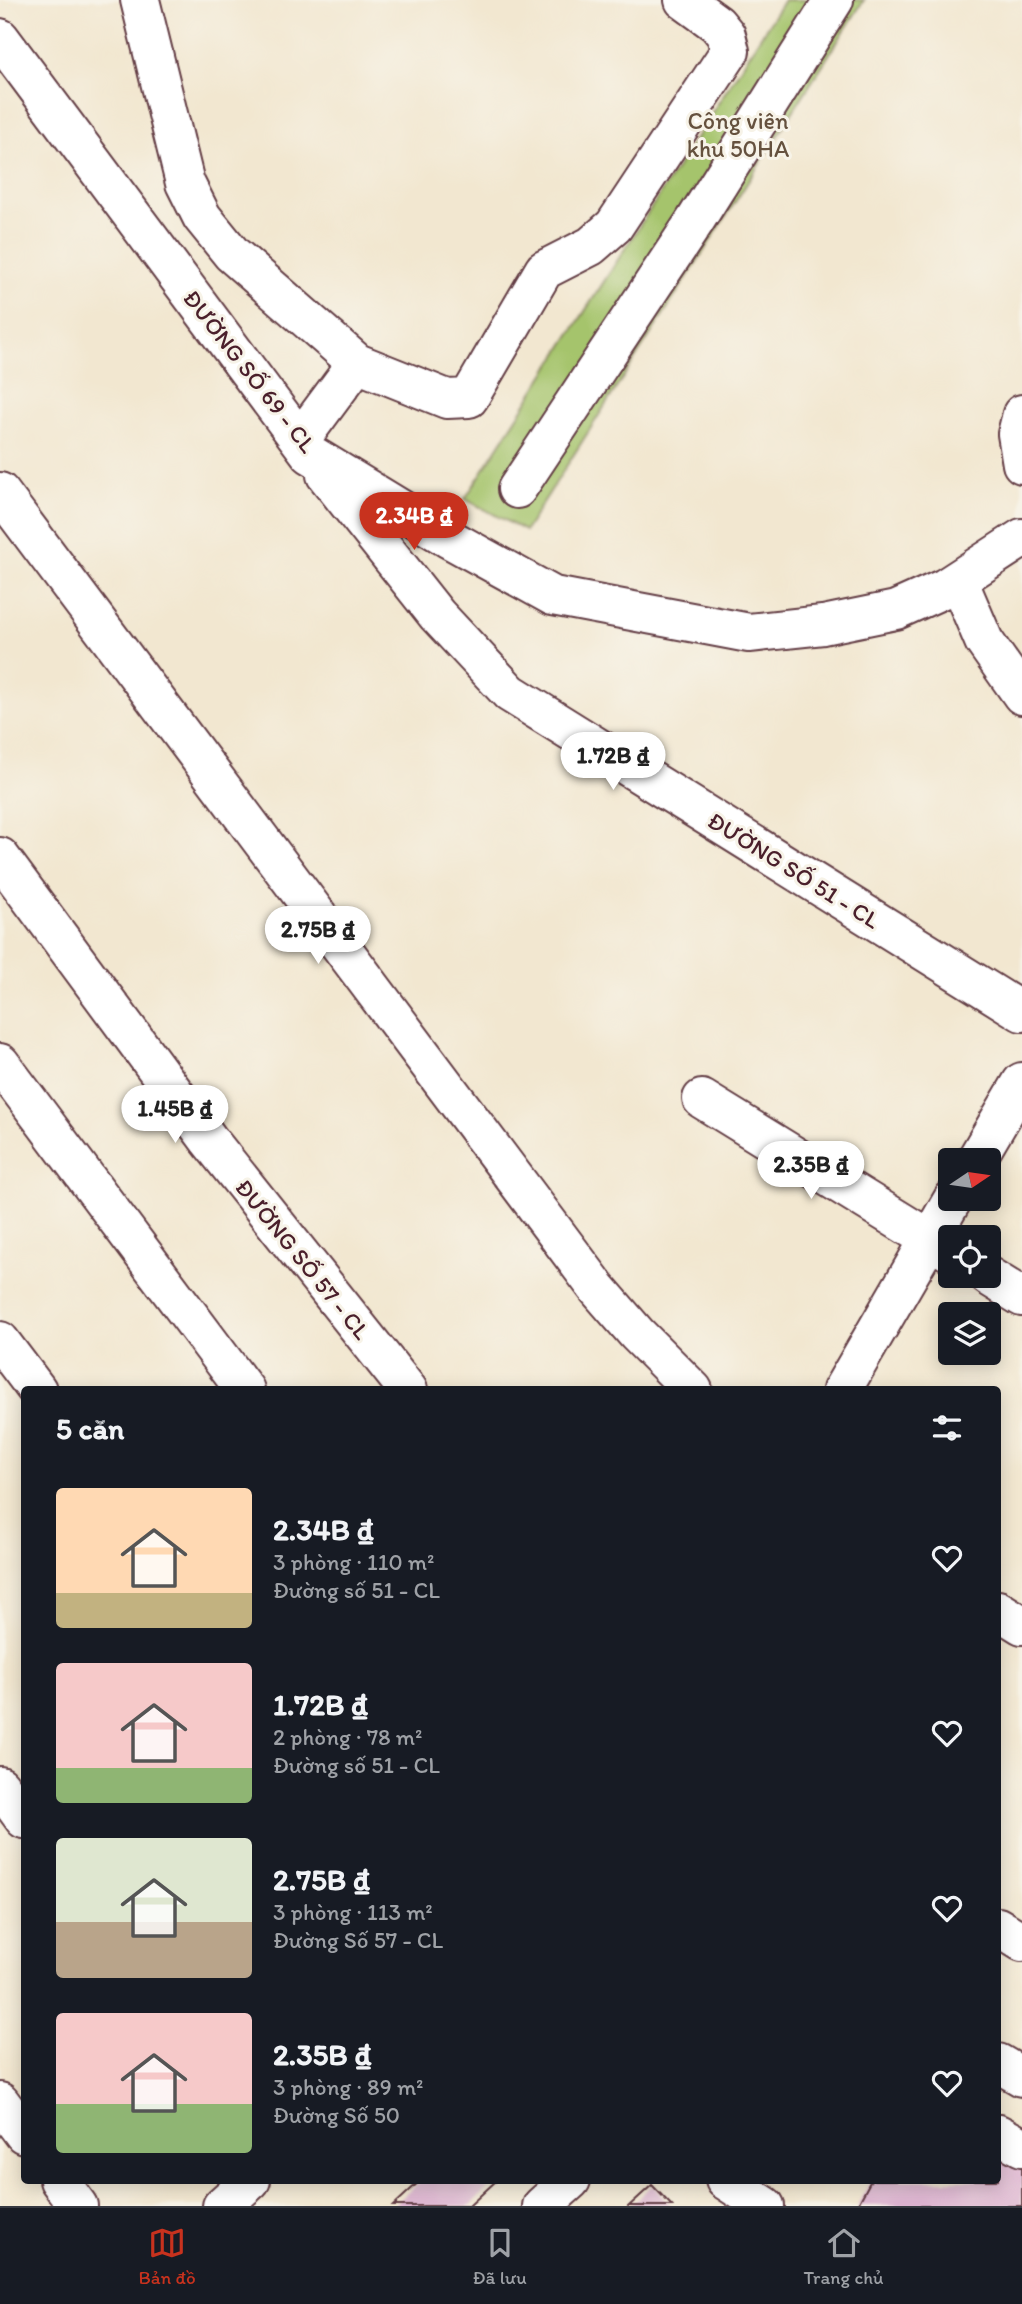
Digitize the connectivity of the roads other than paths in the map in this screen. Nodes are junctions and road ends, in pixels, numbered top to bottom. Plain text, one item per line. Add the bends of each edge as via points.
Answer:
1 (140, 0) edge
2 (684, 0) edge
3 (834, 0) edge
4 (0, 38) edge
5 (357, 363) junction
6 (1022, 414) edge
7 (305, 447) junction
8 (1022, 464) edge
9 (517, 489) dead end
10 (0, 492) edge
11 (1022, 538) edge
12 (958, 580) junction
13 (1022, 695) edge
14 (0, 857) edge
15 (1022, 1012) edge
16 (0, 1063) edge
17 (1022, 1083) edge
18 (702, 1099) dead end
19 (983, 1148) edge
20 (938, 1245) edge
21 (938, 1249) edge
22 (1001, 1284) edge
23 (1022, 1297) edge
24 (0, 1341) edge
25 (34, 1386) edge
26 (242, 1386) edge
27 (405, 1386) edge
28 (689, 1386) edge
29 (845, 1386) edge
30 (1001, 1612) edge
31 (1022, 1625) edge
32 (0, 1786) edge
33 (21, 1815) edge
34 (1001, 1929) edge
35 (1022, 1942) edge
36 (1001, 2065) edge
37 (1022, 2077) edge
38 (0, 2102) edge
39 (21, 2130) edge
40 (1001, 2136) edge
41 (1022, 2147) edge
42 (62, 2184) edge
43 (247, 2184) edge
44 (567, 2184) edge
45 (731, 2184) edge
46 (78, 2206) edge
47 (222, 2206) edge
48 (542, 2206) edge
49 (765, 2206) edge

1 - 5 street via 185,183 202,217 232,254
2 - 5 street via 717,24 726,34 730,51 614,226 591,246 544,270 468,398 447,399
3 - 9 street via 695,221
4 - 7 street, ĐƯỜNG SỐ 69 - CL
5 - 7 street
6 - 8 street via 1017,434
7 - 12 street, ĐƯỜNG SỐ 69 - CL via 448,538 553,596 750,634 896,610
7 - 15 street, ĐƯỜNG SỐ 51 - CL via 437,615 510,693
10 - 28 street via 597,1288
11 - 12 street, ĐƯỜNG SỐ 69 - CL
12 - 13 street via 984,641
14 - 27 street, ĐƯỜNG SỐ 57 - CL via 209,1140
16 - 26 street
17 - 19 street
18 - 20 street
21 - 29 street
22 - 23 street
24 - 25 street
30 - 31 street
32 - 33 street
34 - 35 street
36 - 37 street
38 - 39 street
40 - 41 street
42 - 46 street
43 - 47 street
44 - 48 street
45 - 49 street

